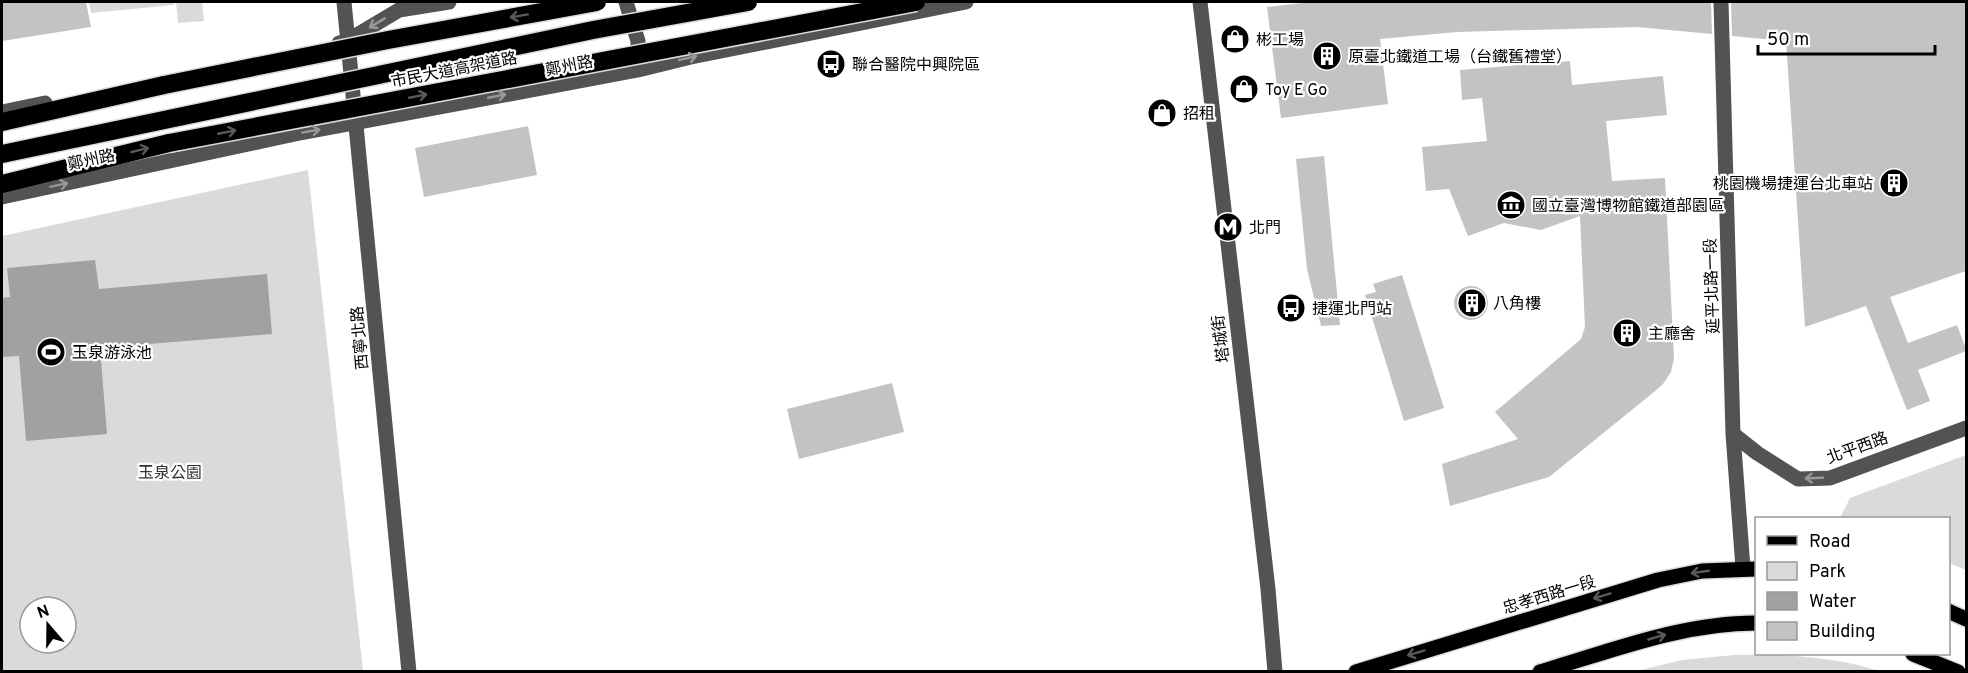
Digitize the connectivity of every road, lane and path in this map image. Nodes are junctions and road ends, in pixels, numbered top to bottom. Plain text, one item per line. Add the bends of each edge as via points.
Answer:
1 (344, 2) edge
2 (450, 2) edge
3 (597, 2) edge
4 (626, 2) edge
5 (748, 2) edge
6 (916, 2) edge
7 (966, 2) edge
8 (1200, 2) edge
9 (1721, 2) edge
10 (347, 41) junction
11 (638, 70) junction
12 (2, 112) edge
13 (2, 122) edge
14 (357, 123) junction
15 (2, 154) edge
16 (2, 184) edge
17 (2, 197) edge
18 (1966, 428) edge
19 (1733, 434) junction
20 (1750, 569) edge
21 (1950, 612) edge
22 (1966, 619) edge
23 (1755, 623) edge
24 (1916, 655) edge
25 (409, 672) edge
26 (1275, 672) edge
27 (1356, 672) edge
28 (1540, 672) edge
29 (1958, 672) edge

1 - 10 street, 西寧北路
2 -> 10 street via 399,10
3 -> 13 highway, bridge via 377,42
4 - 11 street via 638,41
5 - 15 highway, bridge via 593,30
16 -> 6 highway, 市民大道高架道路, bridge via 169,143
11 -> 7 street, 鄭州路
8 - 26 street, 塔城街
9 - 19 street, 延平北路一段
10 - 12 street
10 - 14 street, 西寧北路
14 -> 11 street, 鄭州路
17 -> 14 street, 鄭州路
14 - 25 street, 西寧北路
18 -> 19 street, 北平西路 via 1830,477 1798,478
19 - 20 street, 延平北路一段
20 -> 27 main road, 忠孝西路一段 via 1702,571 1658,579
21 - 22 main road
28 -> 23 main road via 1664,635
24 - 29 main road

